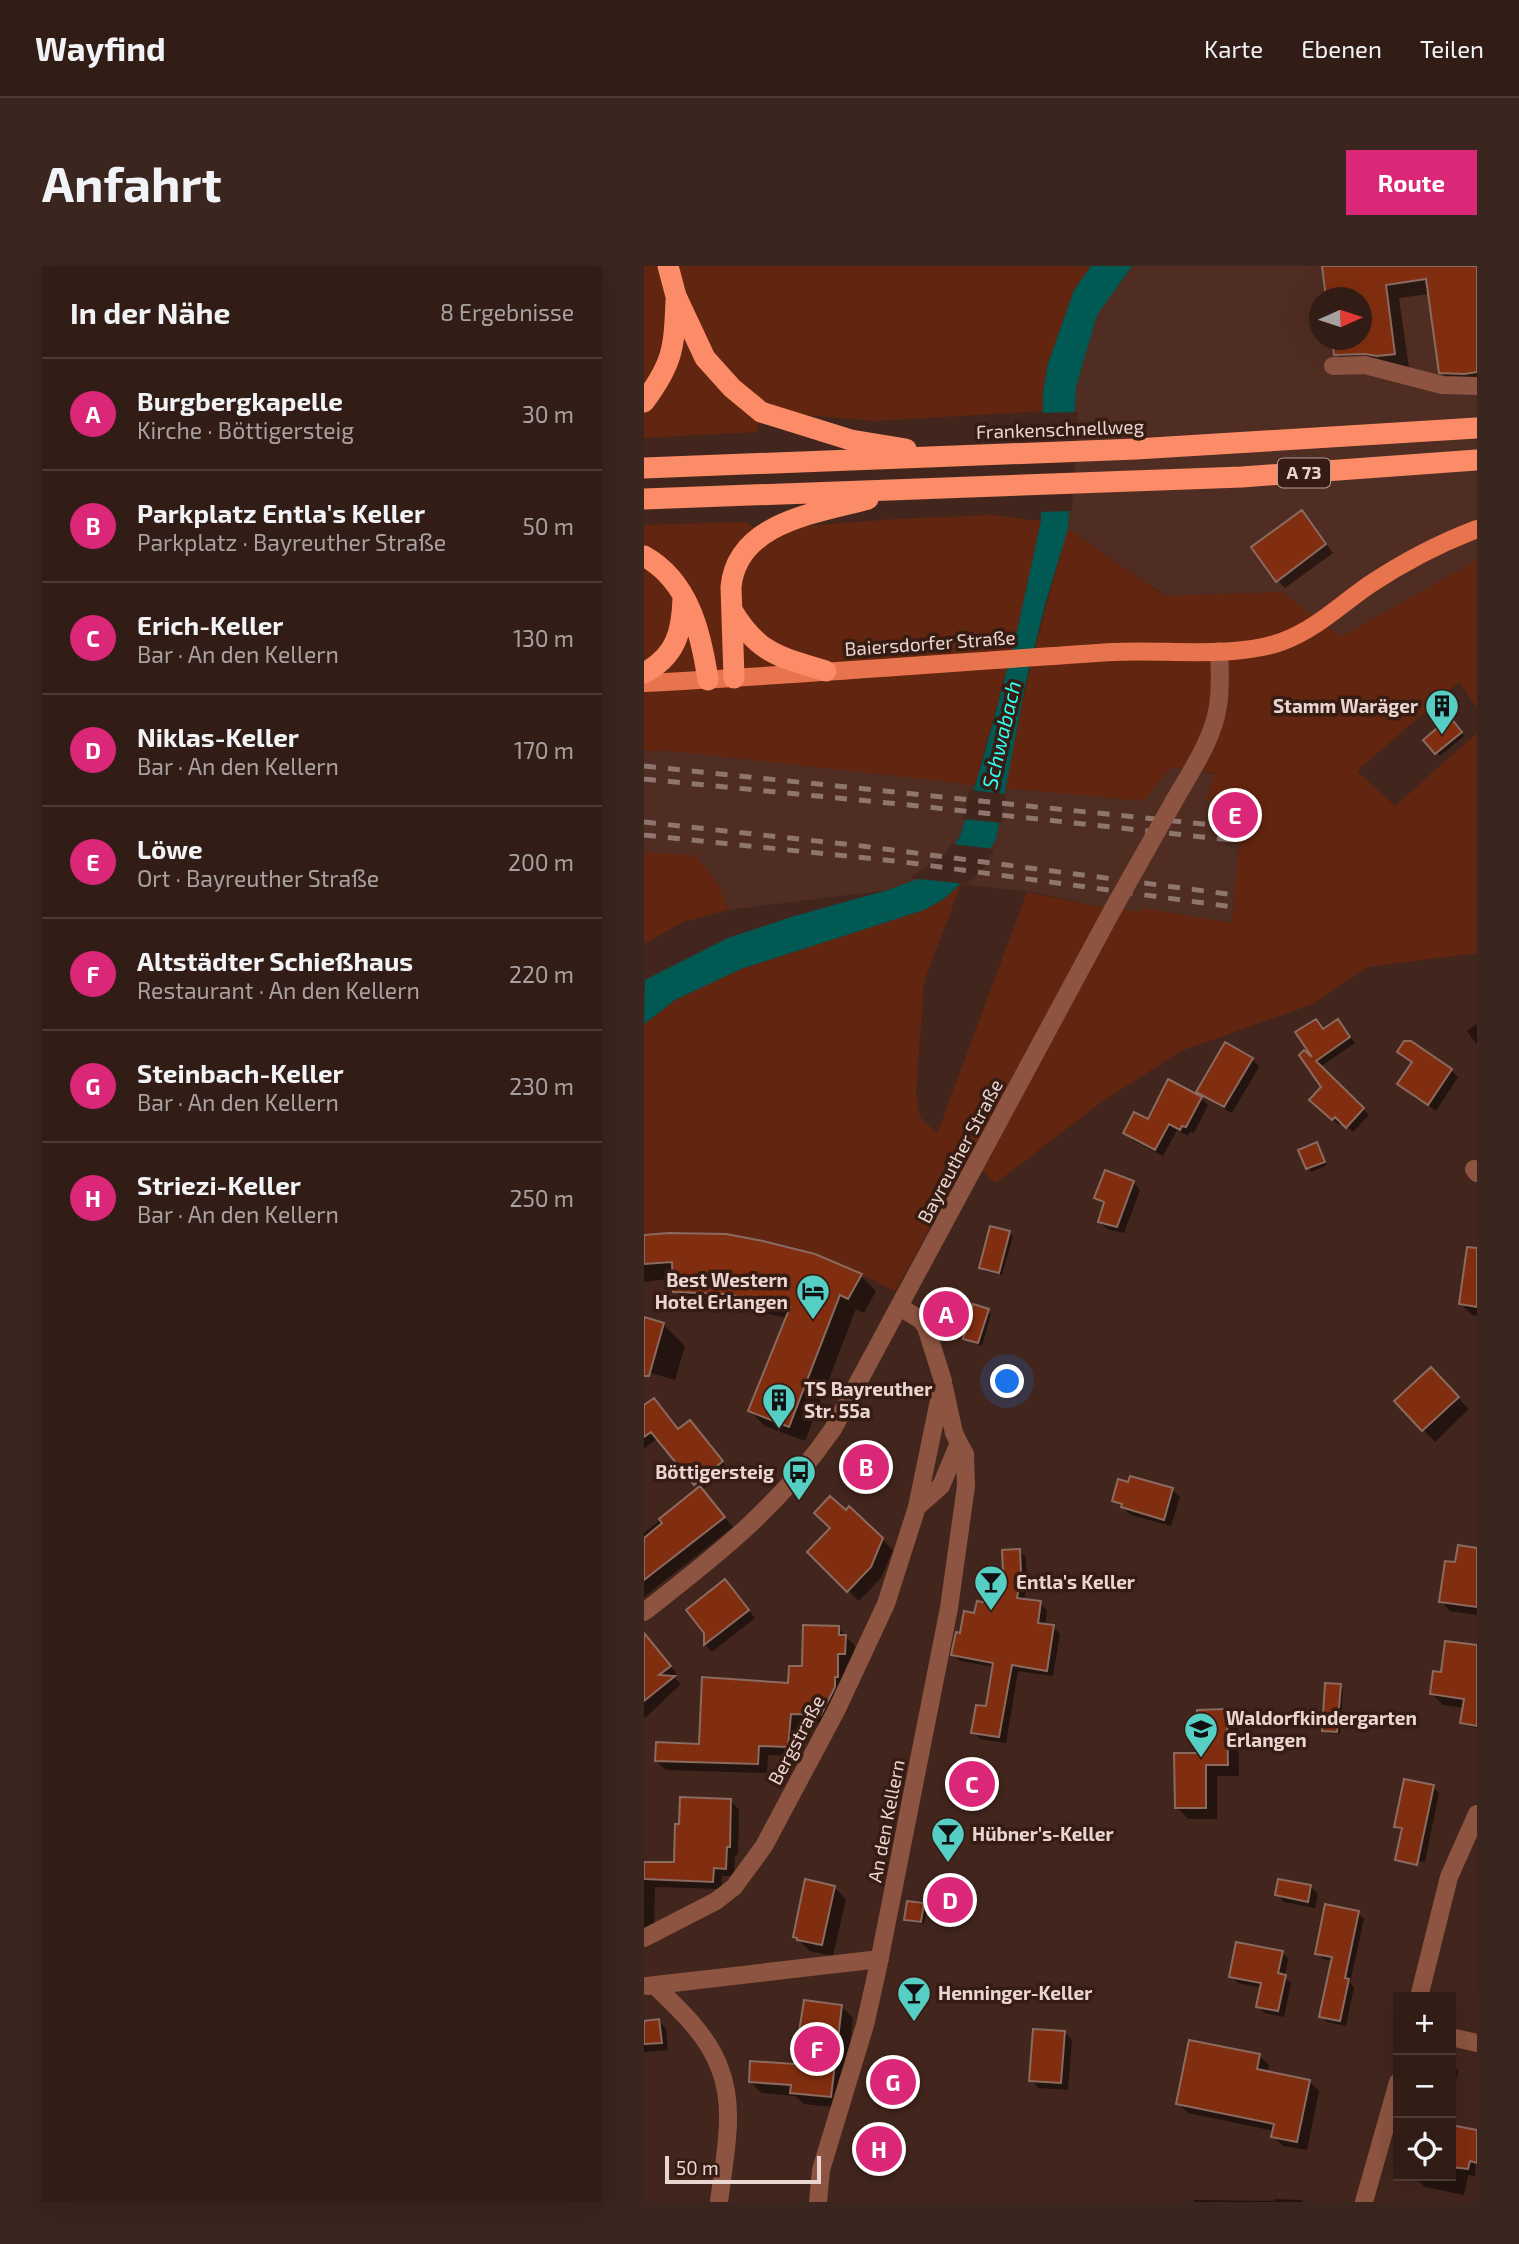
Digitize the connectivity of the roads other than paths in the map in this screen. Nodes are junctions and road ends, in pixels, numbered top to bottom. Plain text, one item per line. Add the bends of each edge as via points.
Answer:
1 (668, 266) edge
2 (676, 296) junction
3 (1333, 366) dead end
4 (1477, 386) edge
5 (644, 402) edge
6 (1477, 428) edge
7 (949, 457) junction
8 (1477, 460) edge
9 (644, 468) edge
10 (903, 489) junction
11 (644, 499) edge
12 (1477, 529) edge
13 (644, 556) edge
14 (683, 596) junction
15 (732, 609) junction
16 (1219, 650) junction
17 (826, 671) junction
18 (644, 673) edge
19 (734, 678) junction
20 (708, 680) junction
21 (644, 683) edge
22 (900, 1307) junction
23 (943, 1381) junction
24 (959, 1443) junction
25 (917, 1507) junction
26 (644, 1612) edge
27 (1477, 1814) edge
28 (644, 1938) edge
29 (880, 1959) junction
30 (649, 1986) edge
31 (1420, 1992) edge
32 (1456, 2038) edge
33 (1477, 2043) edge
34 (1393, 2100) edge
35 (719, 2202) edge
36 (818, 2202) edge
37 (1364, 2202) edge

1 - 2 highway
2 - 5 highway via 674,344 663,376
2 - 7 highway via 705,358 761,412 851,440
3 - 4 street via 1365,365 1442,385
6 - 7 highway, Frankenschnellweg / A 73
7 - 9 highway, Frankenschnellweg / A 73
8 - 10 highway, A 73 via 1131,482
10 - 11 highway, A 73
10 - 15 highway via 798,519 753,541 732,572
12 - 16 main road, Baiersdorfer Straße via 1370,584 1297,636 1264,647
13 - 14 highway via 671,577
14 - 18 highway via 677,641
14 - 20 highway via 695,618
15 - 17 highway via 743,628 768,652
15 - 19 highway
16 - 17 main road, Baiersdorfer Straße
16 - 22 street, Bayreuther Straße, bridge via 1218,707 1207,742
17 - 19 main road, Baiersdorfer Straße
19 - 20 main road, Baiersdorfer Straße
20 - 21 main road, Baiersdorfer Straße
22 - 23 street via 926,1327
22 - 26 street, Bayreuther Straße via 833,1429 792,1483 737,1538
23 - 24 street
23 - 25 street
24 - 25 street via 941,1486
24 - 29 street, An den Kellern via 965,1454 966,1486 949,1608
25 - 28 street, Bergstraße via 886,1604 764,1846 734,1887 716,1901
27 - 31 street via 1449,1877
29 - 30 street
29 - 36 street, An den Kellern via 821,2170
30 - 35 street via 691,2021 720,2068 727,2126
32 - 33 street
34 - 37 street

